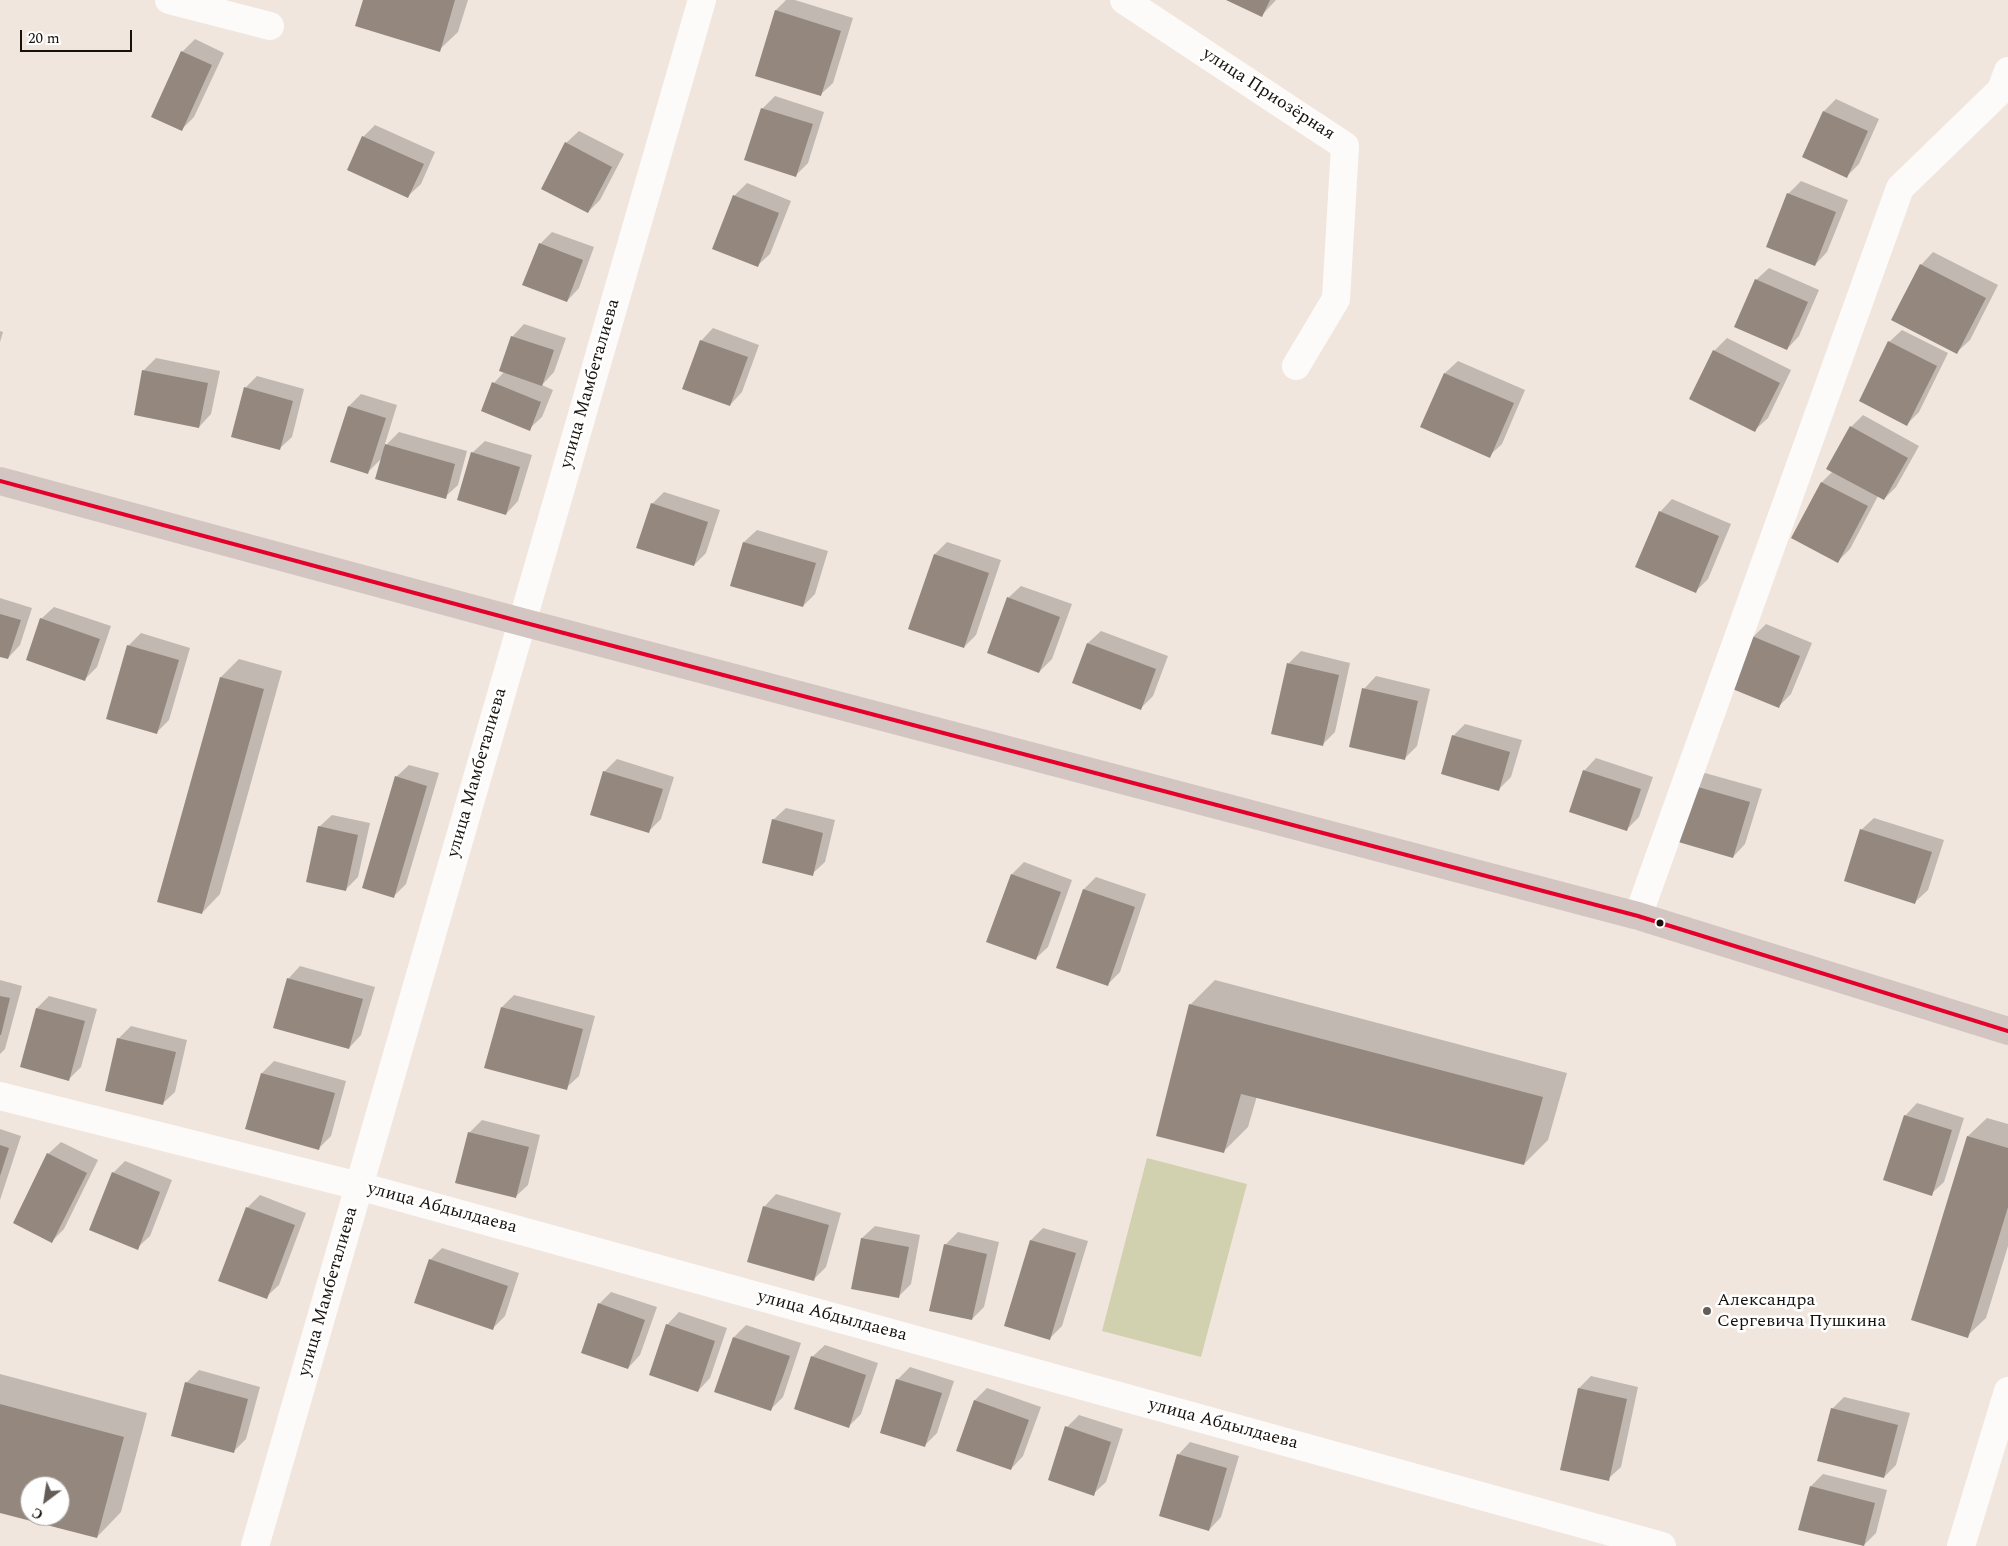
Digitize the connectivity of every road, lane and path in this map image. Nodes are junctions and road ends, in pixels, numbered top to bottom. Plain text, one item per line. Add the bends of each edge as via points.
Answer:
1 (169, 0) edge
2 (702, 0) edge
3 (1124, 0) edge
4 (270, 26) dead end
5 (2008, 71) edge
6 (1296, 366) dead end
7 (0, 481) edge
8 (522, 622) junction
9 (1638, 916) junction
10 (2008, 1031) edge
11 (0, 1096) edge
12 (359, 1186) junction
13 (2008, 1391) edge
14 (255, 1546) edge
15 (1662, 1546) edge
16 (1961, 1546) edge

1 - 4 street
2 - 8 street, улица Мамбеталиева
3 - 6 street, улица Приозёрная via 1345,146 1336,299
5 - 9 street via 2002,90 1900,188
7 - 8 highway
8 - 9 highway
8 - 12 street, улица Мамбеталиева
9 - 10 highway
11 - 12 street, улица Абдылдаева
12 - 14 street, улица Мамбеталиева
12 - 15 street, улица Абдылдаева
13 - 16 street

